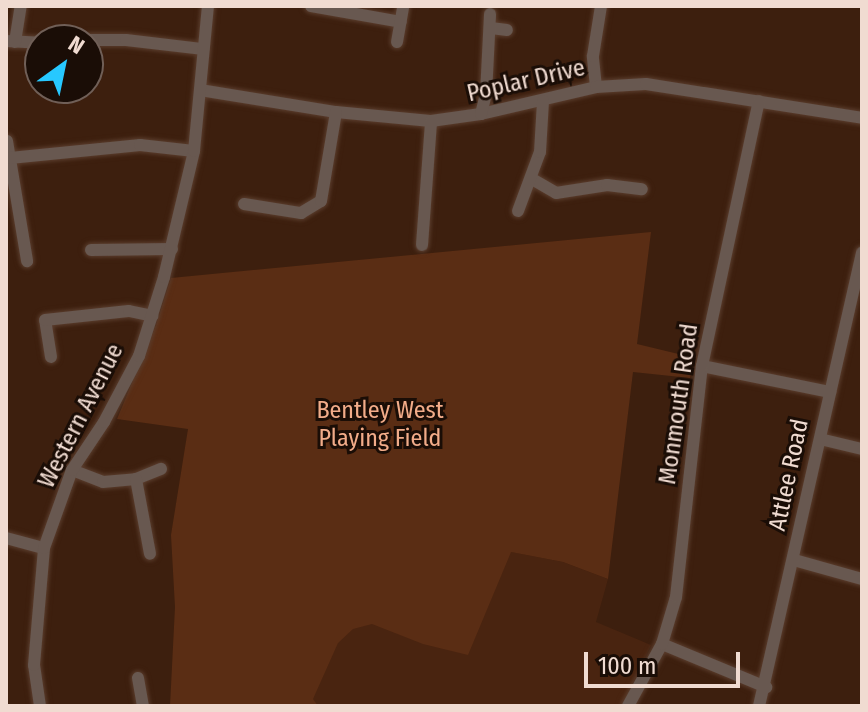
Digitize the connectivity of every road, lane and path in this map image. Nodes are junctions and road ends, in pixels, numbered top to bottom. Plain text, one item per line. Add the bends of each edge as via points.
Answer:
1 (21, 6) edge
2 (208, 6) edge
3 (311, 6) edge
4 (601, 6) edge
5 (403, 7) edge
6 (401, 22) junction
7 (507, 30) dead end
8 (104, 40) edge
9 (11, 42) edge
10 (397, 42) dead end
11 (203, 49) junction
12 (596, 87) junction
13 (200, 90) junction
14 (543, 101) junction
15 (759, 101) junction
16 (336, 112) junction
17 (481, 114) junction
18 (862, 118) edge
19 (431, 121) junction
20 (7, 141) edge
21 (194, 151) junction
22 (10, 158) junction
23 (532, 179) junction
24 (642, 189) dead end
25 (244, 204) dead end
26 (518, 211) dead end
27 (418, 239) dead end
28 (172, 249) junction
29 (91, 250) dead end
30 (30, 252) dead end
31 (862, 253) edge
32 (152, 316) junction
33 (51, 357) dead end
34 (702, 366) junction
35 (830, 392) junction
36 (820, 439) junction
37 (862, 449) edge
38 (161, 469) dead end
39 (72, 470) junction
40 (136, 479) junction
41 (6, 538) edge
42 (44, 548) junction
43 (150, 554) dead end
44 (794, 560) junction
45 (862, 579) edge
46 (662, 644) junction
47 (138, 678) dead end
48 (766, 687) junction
49 (40, 706) edge
50 (143, 706) edge
51 (628, 706) edge
52 (759, 706) edge

1 - 9 street
2 - 11 street, Western Avenue
3 - 6 street
4 - 12 street via 593,56
5 - 6 street
6 - 10 street
7 - 17 street via 490,21
8 - 11 street
11 - 13 street, Western Avenue
12 - 14 street, Poplar Drive
12 - 15 street, Poplar Drive via 646,84
13 - 16 street, Poplar Drive
13 - 21 street, Western Avenue
14 - 17 street, Poplar Drive
14 - 23 street via 543,131
15 - 18 street, Poplar Drive
15 - 34 street, Monmouth Road
16 - 19 street, Poplar Drive
16 - 25 street via 321,201 301,213
17 - 19 street, Poplar Drive
19 - 27 street
20 - 22 street
21 - 22 street via 140,145
21 - 28 street, Western Avenue
22 - 30 street
23 - 24 street via 556,193 607,185
23 - 26 street
28 - 29 street
28 - 32 street, Western Avenue
31 - 35 street, Attlee Road
32 - 33 street via 129,311 45,320
32 - 39 street, Western Avenue via 139,356
34 - 35 street
34 - 46 street, Monmouth Road via 676,597
35 - 36 street, Attlee Road
36 - 37 street
36 - 44 street, Attlee Road
38 - 40 street
39 - 40 street via 103,482
39 - 42 street, Western Avenue
40 - 43 street
41 - 42 street
42 - 49 street, Western Avenue via 34,665
44 - 45 street
44 - 48 street, Attlee Road
46 - 48 street
46 - 51 street, Monmouth Road
47 - 50 street
48 - 52 street, Attlee Road

